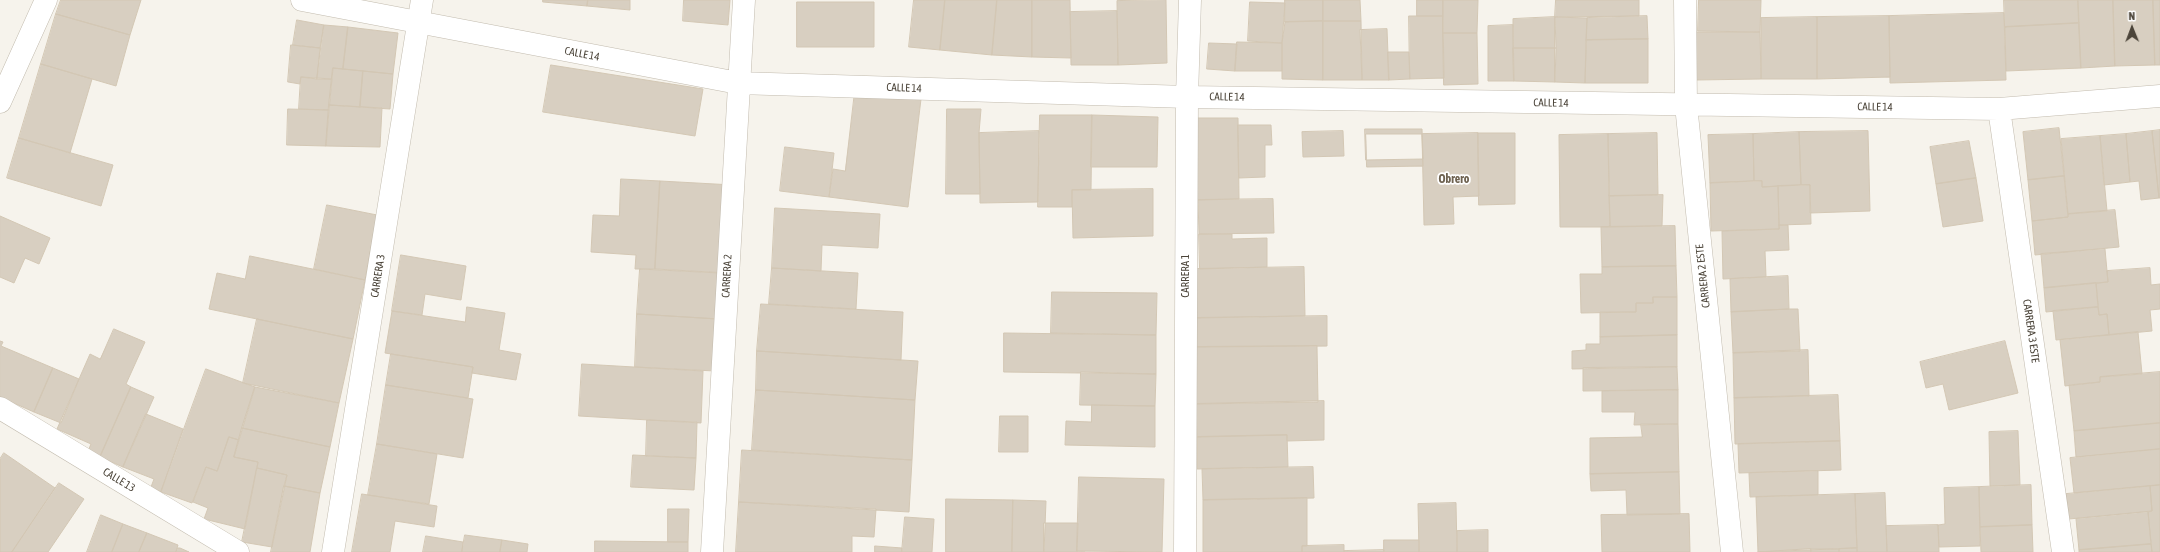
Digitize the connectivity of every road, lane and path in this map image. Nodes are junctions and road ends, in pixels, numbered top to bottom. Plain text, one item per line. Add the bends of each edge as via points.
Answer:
1 (46, 0) edge
2 (302, 0) edge
3 (422, 0) edge
4 (744, 0) edge
5 (1190, 0) edge
6 (1684, 0) edge
7 (419, 23) junction
8 (738, 83) junction
9 (1187, 96) junction
10 (2160, 96) edge
11 (0, 102) edge
12 (1686, 105) junction
13 (1999, 109) junction
14 (0, 408) edge
15 (238, 552) edge
16 (333, 552) edge
17 (712, 552) edge
18 (1185, 552) edge
19 (1732, 552) edge
20 (2063, 552) edge

1 - 11 street
2 - 7 street, CALLE 14
3 - 7 street, CARRERA 3
4 - 8 street, CARRERA 2
5 - 9 street, CARRERA 1
6 - 12 street, CARRERA 2 ESTE
7 - 8 street, CALLE 14
7 - 16 street, CARRERA 3
8 - 9 street, CALLE 14
8 - 17 street, CARRERA 2
9 - 12 street, CALLE 14
9 - 18 street, CARRERA 1
10 - 13 street, CALLE 14
12 - 13 street, CALLE 14
12 - 19 street, CARRERA 2 ESTE
13 - 20 street, CARRERA 3 ESTE
14 - 15 street, CALLE 13

